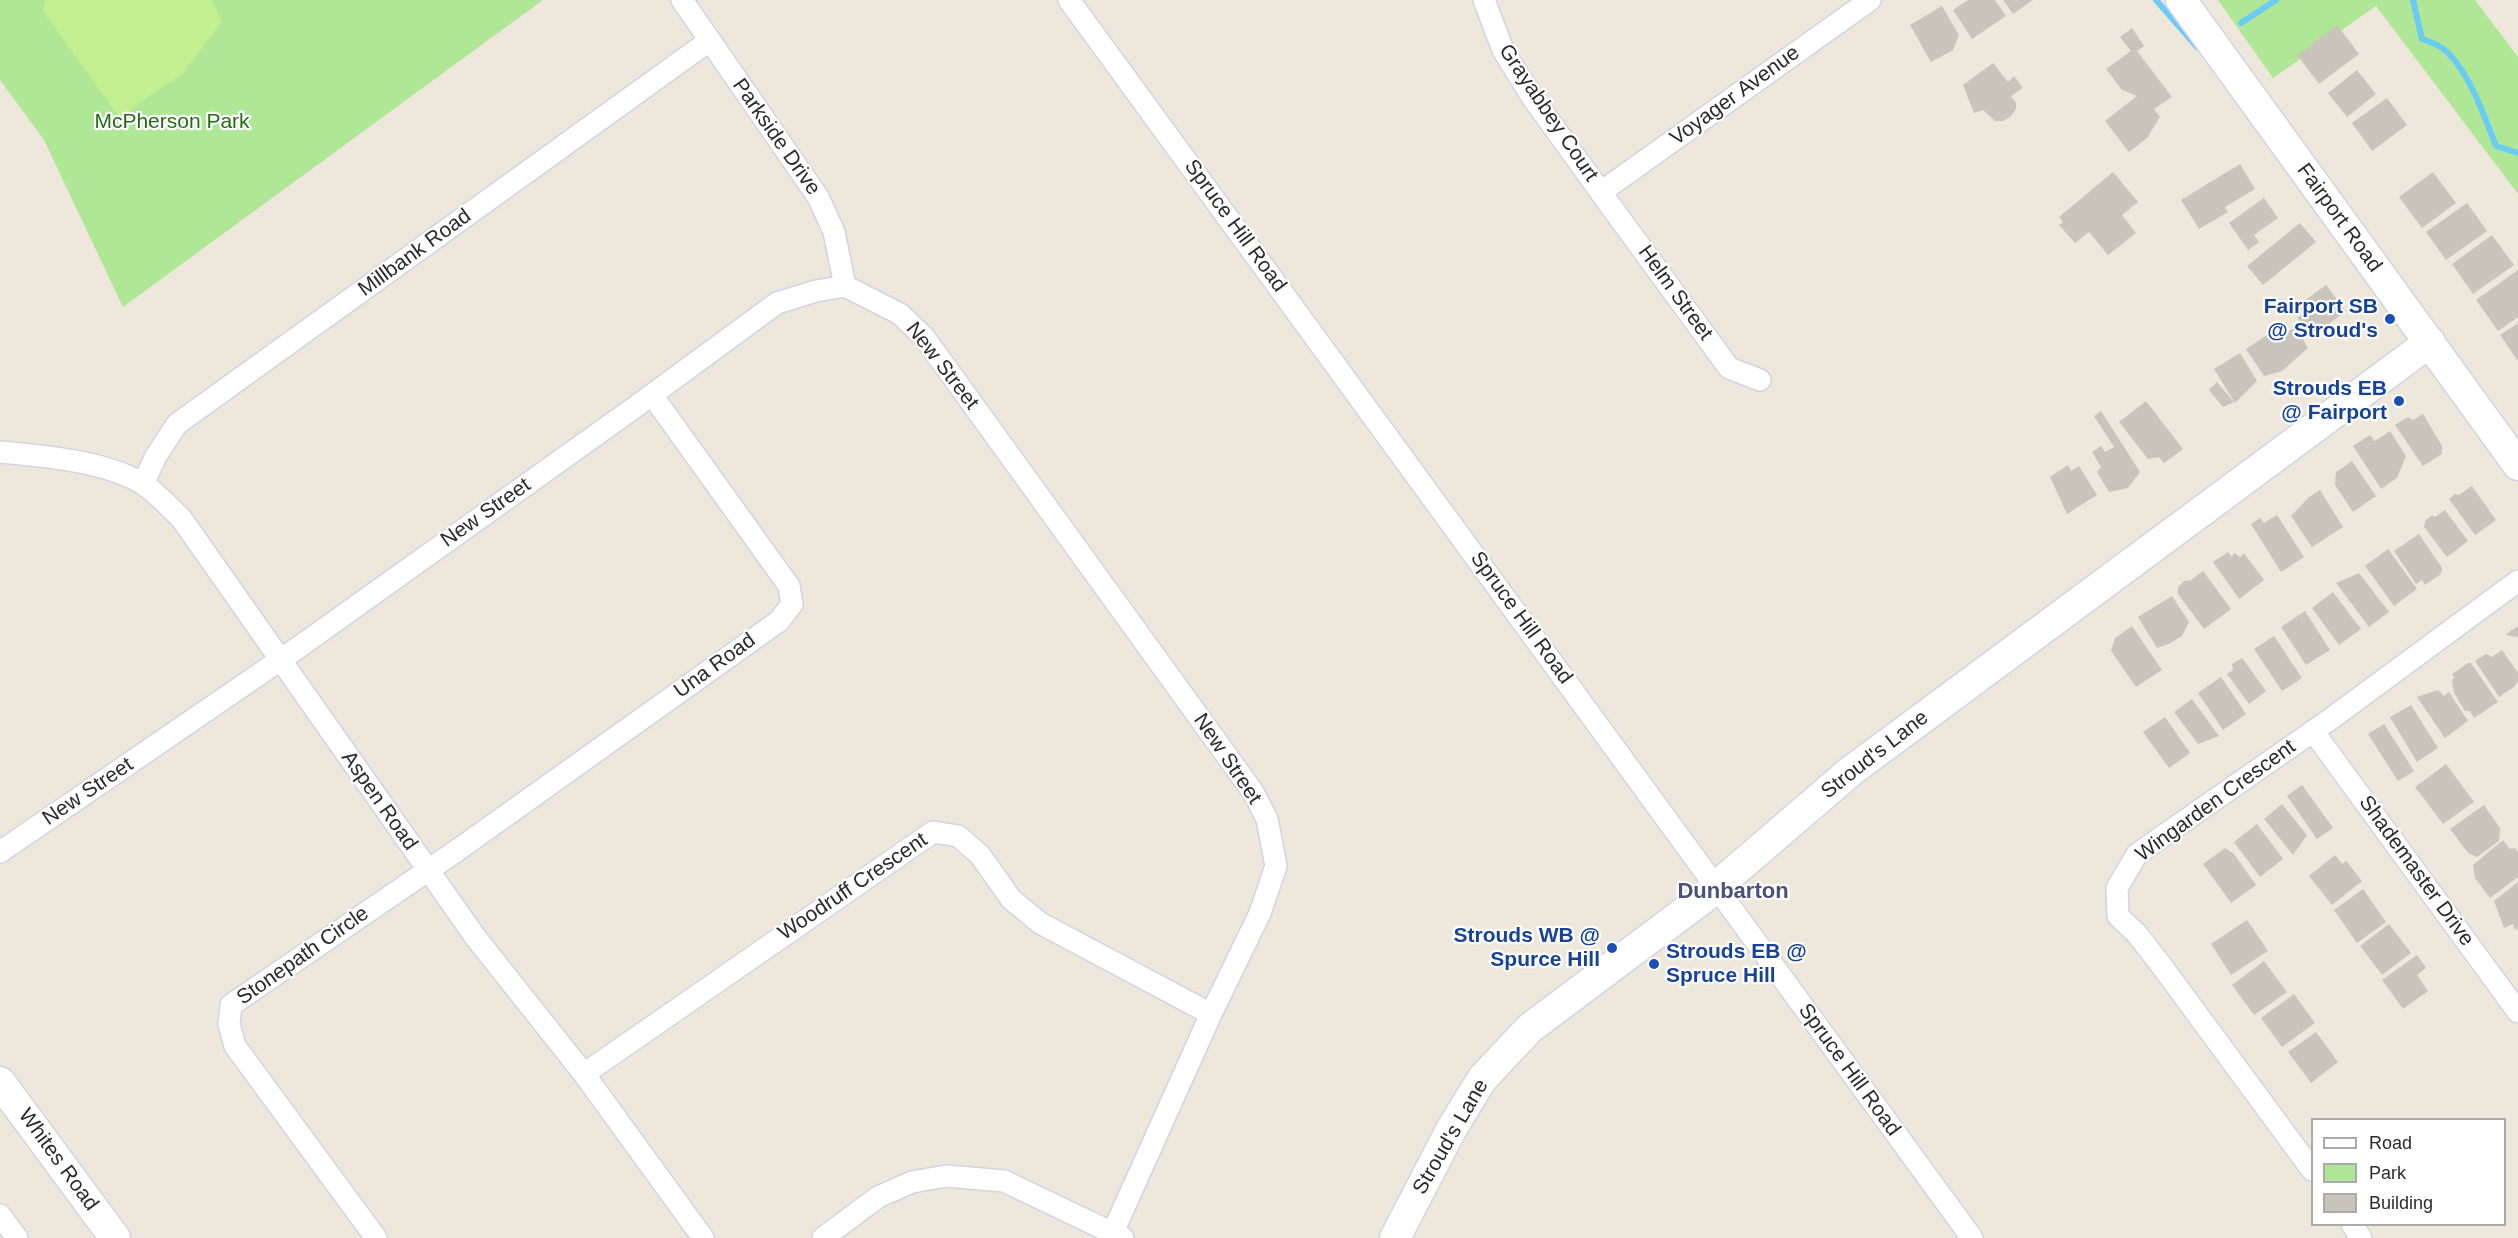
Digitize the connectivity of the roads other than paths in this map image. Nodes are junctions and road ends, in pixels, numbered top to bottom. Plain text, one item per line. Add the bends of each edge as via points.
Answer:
1 (682, 0) edge
2 (1069, 0) edge
3 (1484, 0) edge
4 (1870, 0) edge
5 (2181, 0) edge
6 (709, 41) junction
7 (1601, 192) junction
8 (844, 286) junction
9 (2430, 342) junction
10 (1760, 380) dead end
11 (652, 395) junction
12 (0, 452) edge
13 (2518, 465) edge
14 (143, 484) junction
15 (2518, 581) edge
16 (280, 660) junction
17 (2313, 731) junction
18 (0, 852) edge
19 (428, 871) junction
20 (1715, 886) junction
21 (2518, 1012) edge
22 (1211, 1014) junction
23 (584, 1074) junction
24 (0, 1082) edge
25 (2311, 1167) edge
26 (0, 1215) edge
27 (1118, 1235) edge
28 (17, 1238) edge
29 (115, 1238) edge
30 (376, 1238) edge
31 (703, 1238) edge
32 (823, 1238) edge
33 (1395, 1238) edge
34 (1972, 1238) edge

1 - 6 street, Parkside Drive
2 - 20 street, Spruce Hill Road
3 - 7 street, Grayabbey Court via 1503,50
4 - 7 street, Voyager Avenue
5 - 9 street, Fairport Road
6 - 8 street, Parkside Drive via 818,197 834,232
6 - 14 street, Millbank Road via 177,424
7 - 10 street, Helm Street via 1730,368
8 - 11 street, New Street via 777,303
8 - 22 street, New Street via 900,314 924,337 1253,792 1267,819 1276,866 1260,913
9 - 13 street, Fairport Road
9 - 20 street, Stroud's Lane via 1851,771
11 - 16 street, New Street
11 - 19 street, Una Road via 789,586 792,604 779,621
12 - 14 street, Aspen Road via 46,456 103,468
14 - 16 street, Aspen Road via 181,518
15 - 17 street, Wingarden Crescent
16 - 18 street, New Street
16 - 19 street, Aspen Road
17 - 21 street, Shademaster Drive
17 - 25 street, Wingarden Crescent via 2137,854 2117,888 2118,916 2161,965
19 - 23 street, Aspen Road
19 - 30 street, Stonepath Circle via 231,1005 229,1024 236,1046
20 - 33 street, Stroud's Lane via 1530,1028 1482,1079
20 - 34 street, Spruce Hill Road
22 - 23 street, Woodruff Crescent via 1040,923 1011,899 980,855 958,836 933,832
22 - 27 street, New Street
23 - 31 street, Aspen Road
24 - 29 street, Whites Road
26 - 28 street
27 - 32 street via 1004,1181 946,1176 912,1182 878,1197

